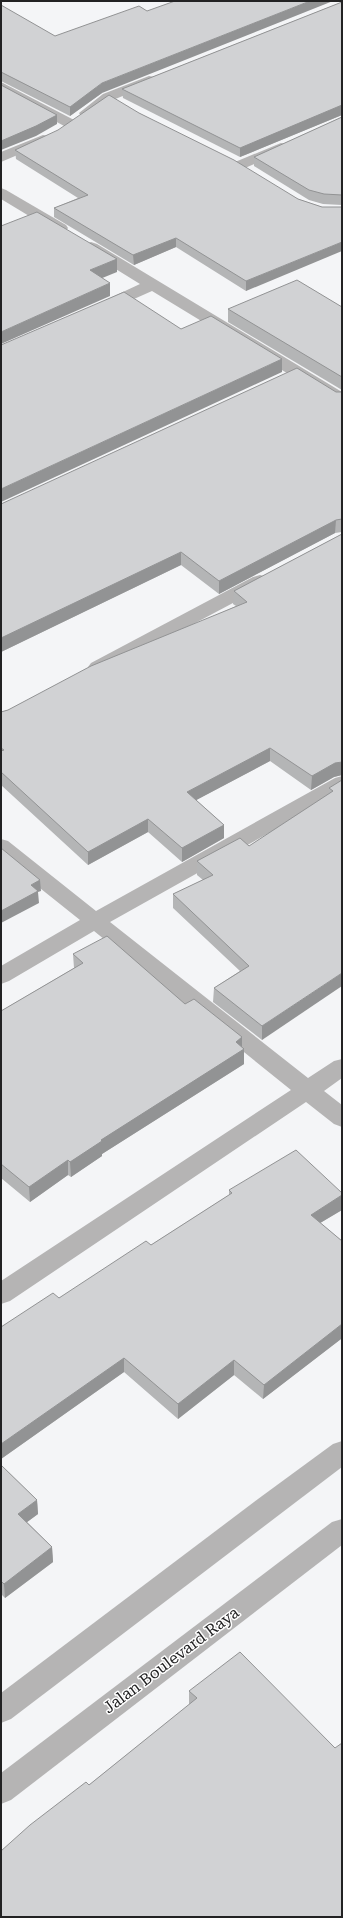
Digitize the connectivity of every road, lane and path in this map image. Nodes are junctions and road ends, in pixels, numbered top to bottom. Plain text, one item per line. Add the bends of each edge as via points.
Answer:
1 (160, 76) edge
2 (1, 86) edge
3 (108, 97) junction
4 (121, 104) edge
5 (71, 124) junction
6 (291, 143) edge
7 (1, 157) edge
8 (227, 158) edge
9 (1, 193) edge
10 (153, 284) junction
11 (88, 313) edge
12 (299, 372) junction
13 (278, 382) edge
14 (342, 399) edge
15 (272, 574) edge
16 (84, 674) edge
17 (342, 783) edge
18 (1, 846) edge
19 (94, 922) junction
20 (1, 976) edge
21 (342, 1067) edge
22 (308, 1090) junction
23 (342, 1118) edge
24 (1, 1294) edge
25 (342, 1452) edge
26 (342, 1530) edge
27 (1, 1710) edge
28 (1, 1790) edge

1 - 3 street
2 - 5 street
3 - 4 street
3 - 5 street
5 - 7 street via 42,140
6 - 8 street via 247,169
9 - 10 street
10 - 11 street
10 - 12 street
12 - 13 street
12 - 14 street
15 - 16 street
17 - 19 street
18 - 19 street
19 - 20 street
19 - 22 street
21 - 22 street
22 - 23 street
22 - 24 street
25 - 27 street
26 - 28 street, Jalan Boulevard Raya

